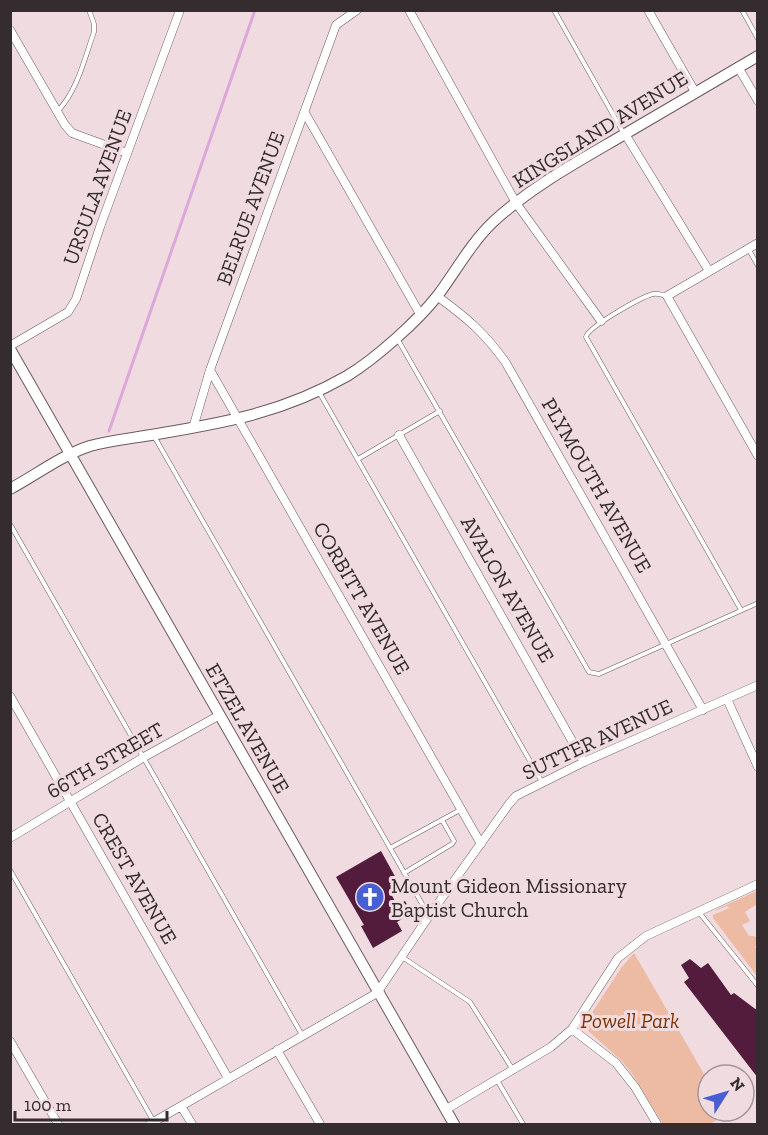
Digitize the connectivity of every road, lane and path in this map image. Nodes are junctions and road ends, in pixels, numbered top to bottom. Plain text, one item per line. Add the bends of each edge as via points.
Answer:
1 (89, 10) edge
2 (180, 10) edge
3 (357, 10) edge
4 (408, 10) edge
5 (554, 10) edge
6 (648, 10) edge
7 (742, 10) edge
8 (10, 30) edge
9 (758, 39) edge
10 (758, 56) edge
11 (738, 67) junction
12 (695, 92) junction
13 (758, 101) edge
14 (58, 111) junction
15 (304, 113) junction
16 (625, 134) junction
17 (127, 153) junction
18 (516, 202) junction
19 (758, 243) edge
20 (747, 248) junction
21 (758, 266) edge
22 (709, 271) junction
23 (437, 296) junction
24 (667, 296) junction
25 (420, 314) junction
26 (601, 321) junction
27 (396, 336) junction
28 (10, 347) edge
29 (210, 370) junction
30 (319, 391) junction
31 (440, 411) junction
32 (240, 420) junction
33 (193, 428) junction
34 (154, 435) junction
35 (399, 435) junction
36 (71, 454) junction
37 (758, 456) edge
38 (358, 459) junction
39 (10, 489) edge
40 (10, 524) edge
41 (758, 603) edge
42 (741, 610) junction
43 (666, 644) junction
44 (758, 685) edge
45 (10, 696) edge
46 (727, 699) junction
47 (703, 710) junction
48 (218, 716) junction
49 (144, 757) junction
50 (584, 762) junction
51 (758, 767) edge
52 (542, 783) junction
53 (70, 800) junction
54 (461, 809) junction
55 (442, 820) junction
56 (10, 838) edge
57 (481, 844) junction
58 (390, 848) junction
59 (10, 870) edge
60 (404, 873) junction
61 (758, 884) edge
62 (698, 910) junction
63 (429, 915) junction
64 (401, 956) junction
65 (758, 986) edge
66 (377, 993) junction
67 (572, 1029) junction
68 (302, 1035) junction
69 (10, 1041) edge
70 (277, 1050) junction
71 (513, 1070) junction
72 (228, 1078) junction
73 (497, 1079) junction
74 (181, 1106) junction
75 (445, 1110) junction
76 (152, 1123) edge
77 (58, 1125) edge
78 (192, 1125) edge
79 (320, 1125) edge
80 (454, 1125) edge
81 (523, 1125) edge
82 (657, 1125) edge

1 - 14 lane via 94,32 75,87
2 - 17 street, URSULA AVENUE
3 - 15 street, BELRUE AVENUE via 336,26
4 - 18 street
5 - 16 lane
6 - 12 street
7 - 9 lane
8 - 14 street
10 - 11 street, KINGSLAND AVENUE
11 - 12 street, KINGSLAND AVENUE
11 - 13 street
12 - 16 street, KINGSLAND AVENUE
14 - 17 street via 72,133
15 - 25 street
15 - 29 street, BELRUE AVENUE
16 - 18 street, KINGSLAND AVENUE
16 - 22 street
17 - 28 street, URSULA AVENUE via 76,299 68,312
18 - 23 street, KINGSLAND AVENUE via 485,231
18 - 26 street
19 - 20 street
20 - 21 lane
20 - 22 street
22 - 24 street
23 - 25 street, KINGSLAND AVENUE
23 - 43 street, PLYMOUTH AVENUE via 473,323 506,363
24 - 26 lane via 651,294
24 - 37 street
25 - 27 street, KINGSLAND AVENUE
26 - 42 lane via 586,337
27 - 30 street, KINGSLAND AVENUE via 350,374
27 - 31 lane
28 - 36 street, ETZEL AVENUE
29 - 32 street, CORBITT AVENUE
29 - 33 street, BELRUE AVENUE
30 - 32 street, KINGSLAND AVENUE
30 - 38 lane
31 - 35 lane
31 - 43 lane via 589,672 599,674
32 - 33 street, KINGSLAND AVENUE
32 - 54 street, CORBITT AVENUE
33 - 34 street, KINGSLAND AVENUE
34 - 36 street, KINGSLAND AVENUE
34 - 58 lane
35 - 38 lane
35 - 50 street, AVALON AVENUE
36 - 39 street, KINGSLAND AVENUE
36 - 48 street, ETZEL AVENUE
38 - 52 lane
40 - 49 lane
41 - 42 lane
42 - 43 lane
43 - 47 street, PLYMOUTH AVENUE
44 - 46 street, SUTTER AVENUE
45 - 53 street, CREST AVENUE
46 - 47 street, SUTTER AVENUE
46 - 51 street
47 - 50 street, SUTTER AVENUE
48 - 49 street, 66TH STREET
48 - 66 street, ETZEL AVENUE
49 - 53 street, 66TH STREET
49 - 68 lane
50 - 52 street, SUTTER AVENUE
52 - 57 street, SUTTER AVENUE via 508,804
53 - 56 street, 66TH STREET
53 - 72 street, CREST AVENUE
54 - 55 lane
54 - 57 street, CORBITT AVENUE
55 - 58 lane
55 - 60 lane via 452,844
57 - 63 street, SUTTER AVENUE
58 - 60 lane
59 - 76 lane
60 - 63 lane
61 - 62 street
62 - 65 lane
62 - 67 street via 646,936 618,958
63 - 64 street, SUTTER AVENUE
64 - 66 street, SUTTER AVENUE
64 - 71 lane via 470,1002
66 - 68 street, SUTTER AVENUE
66 - 75 street, ETZEL AVENUE
67 - 71 street
67 - 82 street via 616,1063
68 - 70 street, SUTTER AVENUE
69 - 77 street
70 - 72 street, SUTTER AVENUE
70 - 79 street
71 - 73 street
72 - 74 street, SUTTER AVENUE
73 - 75 street
73 - 81 lane
74 - 76 street, SUTTER AVENUE
74 - 78 street
75 - 80 street, ETZEL AVENUE

